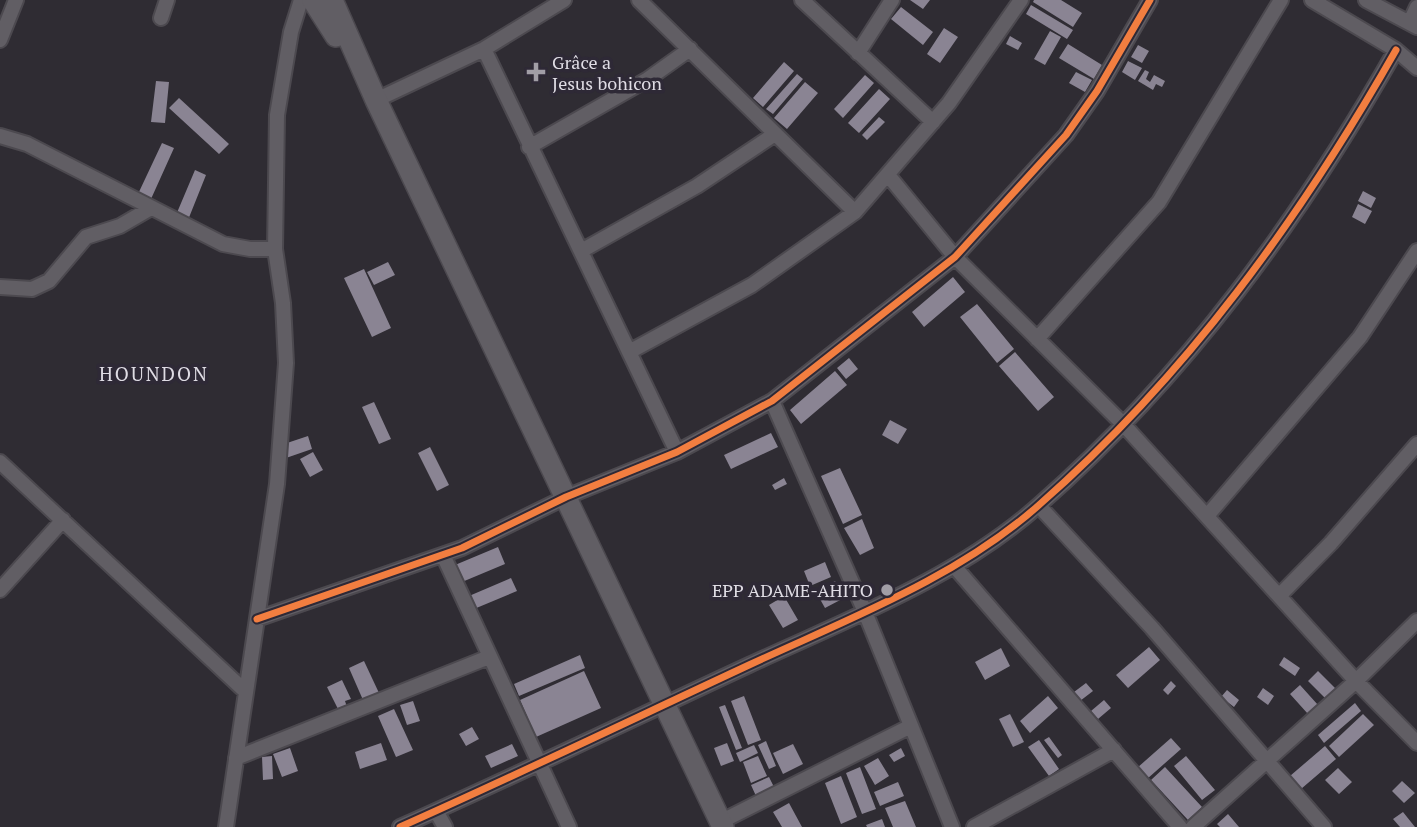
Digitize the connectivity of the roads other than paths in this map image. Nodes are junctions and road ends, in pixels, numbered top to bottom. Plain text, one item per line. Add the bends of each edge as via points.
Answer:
1 (16, 0) edge
2 (167, 0) edge
3 (301, 0) edge
4 (313, 0) edge
5 (332, 0) edge
6 (564, 0) edge
7 (639, 0) edge
8 (802, 0) edge
9 (892, 0) edge
10 (1021, 0) edge
11 (1150, 0) edge
12 (1281, 0) edge
13 (1312, 0) edge
14 (1366, 0) edge
15 (1417, 7) edge
16 (161, 18) dead end
17 (1413, 24) edge
18 (0, 40) edge
19 (484, 49) junction
20 (690, 49) junction
21 (1396, 50) junction
22 (858, 53) junction
23 (1417, 68) edge
24 (376, 100) junction
25 (933, 122) junction
26 (775, 135) junction
27 (0, 136) edge
28 (529, 147) junction
29 (888, 175) junction
30 (151, 208) junction
31 (855, 212) junction
32 (275, 249) junction
33 (581, 251) junction
34 (1417, 251) edge
35 (955, 257) junction
36 (0, 287) edge
37 (1037, 339) junction
38 (629, 352) junction
39 (772, 401) junction
40 (1123, 424) junction
41 (1417, 444) edge
42 (677, 452) junction
43 (0, 462) edge
44 (566, 497) junction
45 (1039, 506) junction
46 (1207, 516) junction
47 (63, 520) junction
48 (443, 555) junction
49 (954, 566) junction
50 (0, 590) edge
51 (1280, 595) junction
52 (865, 612) junction
53 (257, 619) junction
54 (1417, 621) edge
55 (489, 657) junction
56 (1356, 681) junction
57 (246, 692) junction
58 (664, 704) junction
59 (911, 726) junction
60 (1417, 743) edge
61 (1114, 750) junction
62 (236, 758) junction
63 (1268, 761) junction
64 (537, 764) junction
65 (436, 811) junction
66 (722, 824) edge
67 (226, 827) edge
68 (400, 827) edge
69 (445, 827) edge
70 (569, 827) edge
71 (953, 827) edge
72 (974, 827) edge
73 (1180, 827) edge
74 (1193, 827) edge
75 (1324, 827) edge

1 - 18 street
2 - 16 street
3 - 32 street via 277,115
4 - 24 main road
5 - 24 main road
6 - 19 street
7 - 20 street
8 - 22 street
9 - 22 street
10 - 25 street via 977,67
11 - 35 street via 1066,135
12 - 37 street via 1159,202
13 - 21 street
14 - 17 street
15 - 17 street
19 - 24 street
19 - 28 street
20 - 26 street
20 - 28 street via 648,79
21 - 23 street
21 - 40 street via 1293,219 1242,288
22 - 25 street
24 - 44 main road
25 - 29 street
26 - 31 street
26 - 33 street via 697,186
27 - 30 street via 27,144
28 - 33 street
29 - 31 street
29 - 35 street
30 - 32 street via 223,244
30 - 36 street via 120,226 86,237 49,281 32,289
31 - 38 street via 752,285
32 - 53 street via 286,363 277,484
33 - 38 street
34 - 46 street via 1360,337
35 - 37 street
35 - 39 street
37 - 40 street
38 - 42 street
39 - 42 street
39 - 52 street
40 - 45 street
40 - 46 street
41 - 51 street
42 - 44 street
43 - 47 street
44 - 48 street
44 - 58 main road
45 - 49 street
45 - 63 street
46 - 51 street
47 - 50 street
47 - 57 street
48 - 53 street
48 - 55 street
49 - 52 street
49 - 61 street
51 - 56 street
52 - 58 street
52 - 59 street
53 - 57 street
54 - 56 street
55 - 62 street
55 - 64 street
56 - 60 street
56 - 63 street
57 - 62 street
58 - 64 street
58 - 66 main road
59 - 66 street
59 - 71 street
61 - 72 street
61 - 73 street
62 - 67 street
63 - 74 street
63 - 75 street
64 - 65 street
64 - 70 street
65 - 68 street
65 - 69 street

